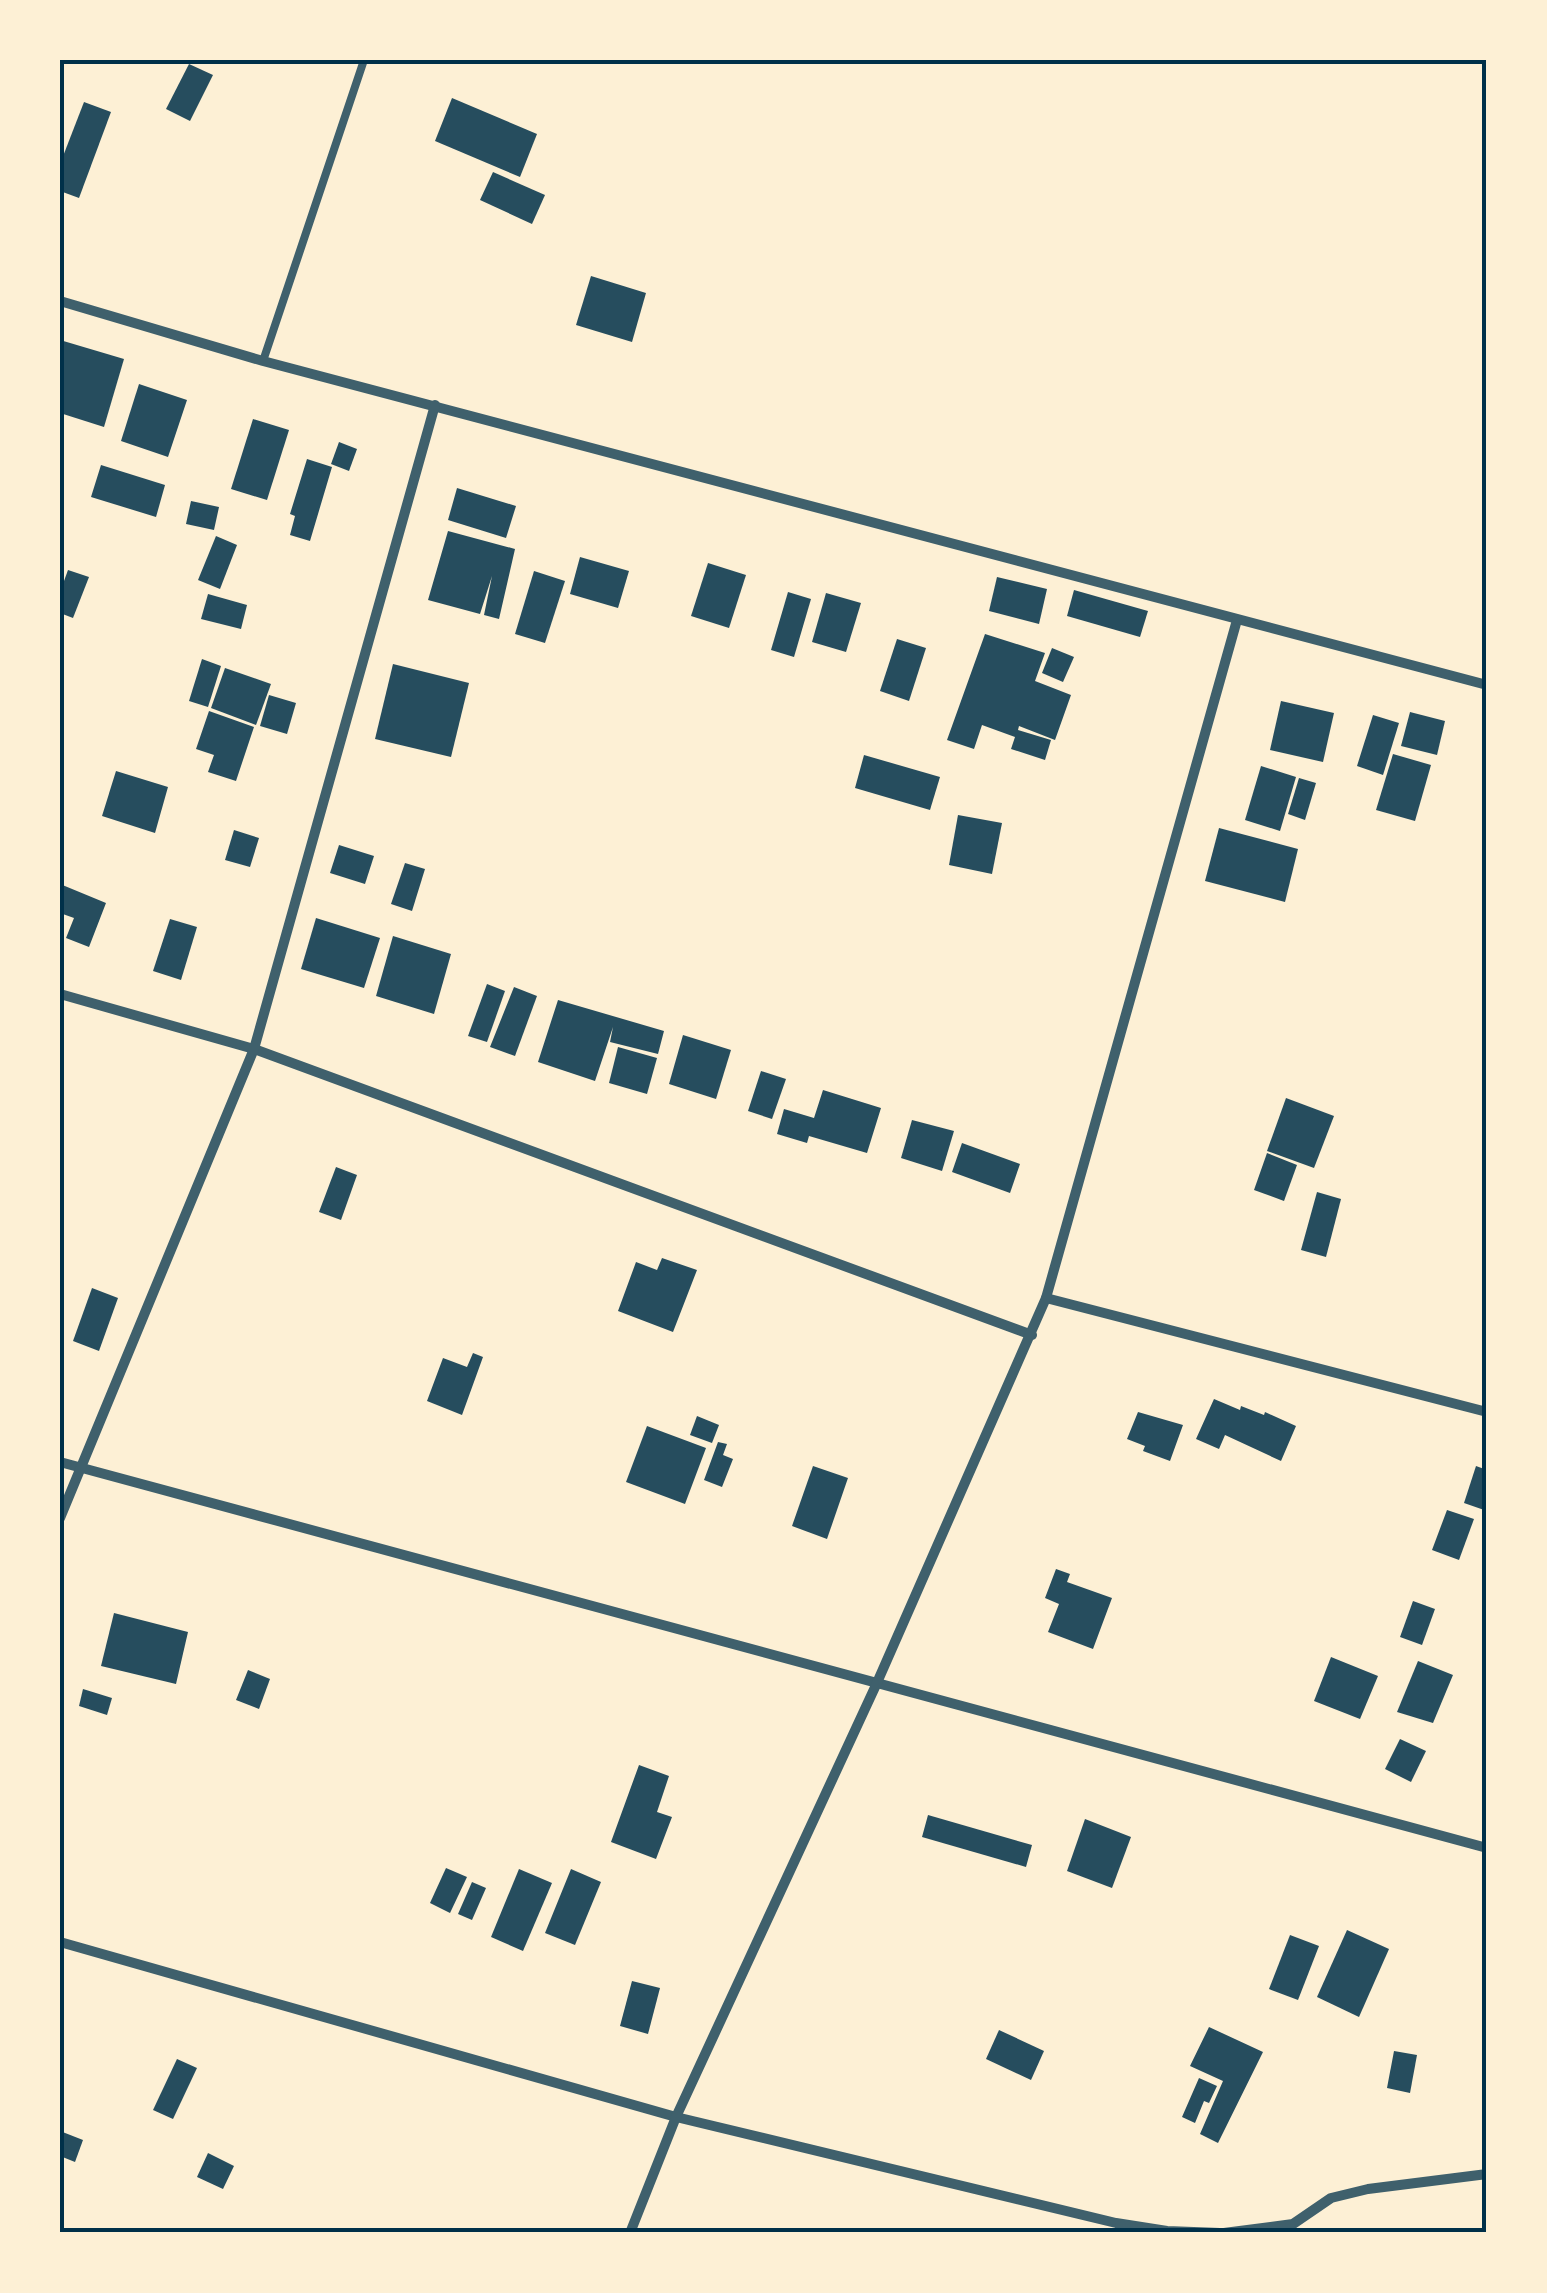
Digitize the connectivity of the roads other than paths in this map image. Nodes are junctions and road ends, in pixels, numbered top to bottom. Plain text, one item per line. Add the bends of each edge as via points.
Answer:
1 (364, 60) edge
2 (60, 301) edge
3 (263, 361) junction
4 (435, 405) junction
5 (1237, 620) junction
6 (1487, 686) edge
7 (60, 994) edge
8 (254, 1050) junction
9 (1046, 1298) junction
10 (1032, 1335) junction
11 (1487, 1412) edge
12 (60, 1462) edge
13 (80, 1468) junction
14 (60, 1518) edge
15 (876, 1684) junction
16 (1487, 1848) edge
17 (60, 1942) edge
18 (676, 2117) junction
19 (1487, 2174) edge
20 (1293, 2228) edge
21 (630, 2233) edge
22 (1222, 2233) edge

1 - 3 lane
2 - 3 street
3 - 4 street
4 - 5 street
4 - 8 street
5 - 6 street
5 - 9 street
7 - 8 street
8 - 10 street
8 - 13 street
9 - 10 street
9 - 11 street
10 - 15 street
12 - 13 street
13 - 14 street
13 - 15 street
15 - 16 street
15 - 18 street
17 - 18 street
18 - 21 street
18 - 22 street via 1116,2223
19 - 20 street via 1331,2198
20 - 22 street

